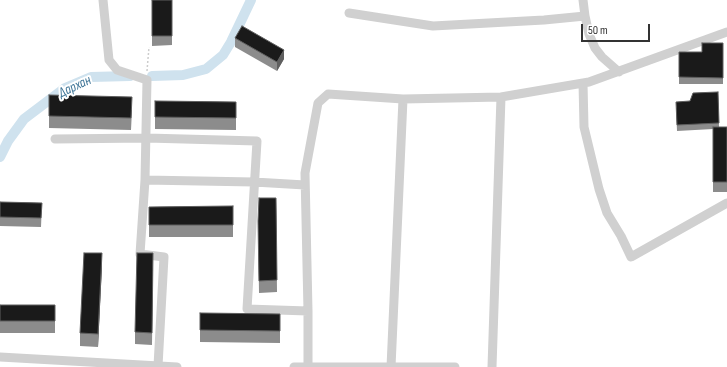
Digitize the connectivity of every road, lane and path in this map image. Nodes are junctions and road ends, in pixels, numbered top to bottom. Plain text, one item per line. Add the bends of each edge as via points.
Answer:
1 (103, 0) edge
2 (583, 0) edge
3 (349, 13) dead end
4 (585, 16) junction
5 (727, 32) edge
6 (148, 47) dead end
7 (619, 72) junction
8 (147, 80) junction
9 (583, 83) junction
10 (501, 97) junction
11 (403, 99) junction
12 (146, 138) junction
13 (55, 139) dead end
14 (145, 180) junction
15 (254, 182) junction
16 (305, 183) junction
17 (727, 203) edge
18 (308, 311) junction
19 (0, 356) edge
20 (158, 366) junction
21 (177, 367) edge
22 (294, 367) edge
23 (308, 367) edge
24 (391, 367) edge
25 (455, 367) edge
26 (492, 367) edge

1 - 8 street via 109,60 117,70
2 - 4 street
3 - 4 street via 434,26
4 - 7 street via 595,48
5 - 7 street
6 - 8 path
7 - 9 street
8 - 12 street
9 - 10 street
9 - 17 street via 584,127 599,189 607,213 630,257
10 - 11 street
10 - 26 street
11 - 16 street via 328,94 318,103
11 - 24 street
12 - 13 street
12 - 14 street
12 - 15 street via 258,141
14 - 15 street
14 - 20 street via 140,254 164,257
15 - 16 street
15 - 18 street via 247,309
16 - 18 street
18 - 23 street
19 - 20 street
20 - 21 street
22 - 23 street
23 - 24 street
24 - 25 street

